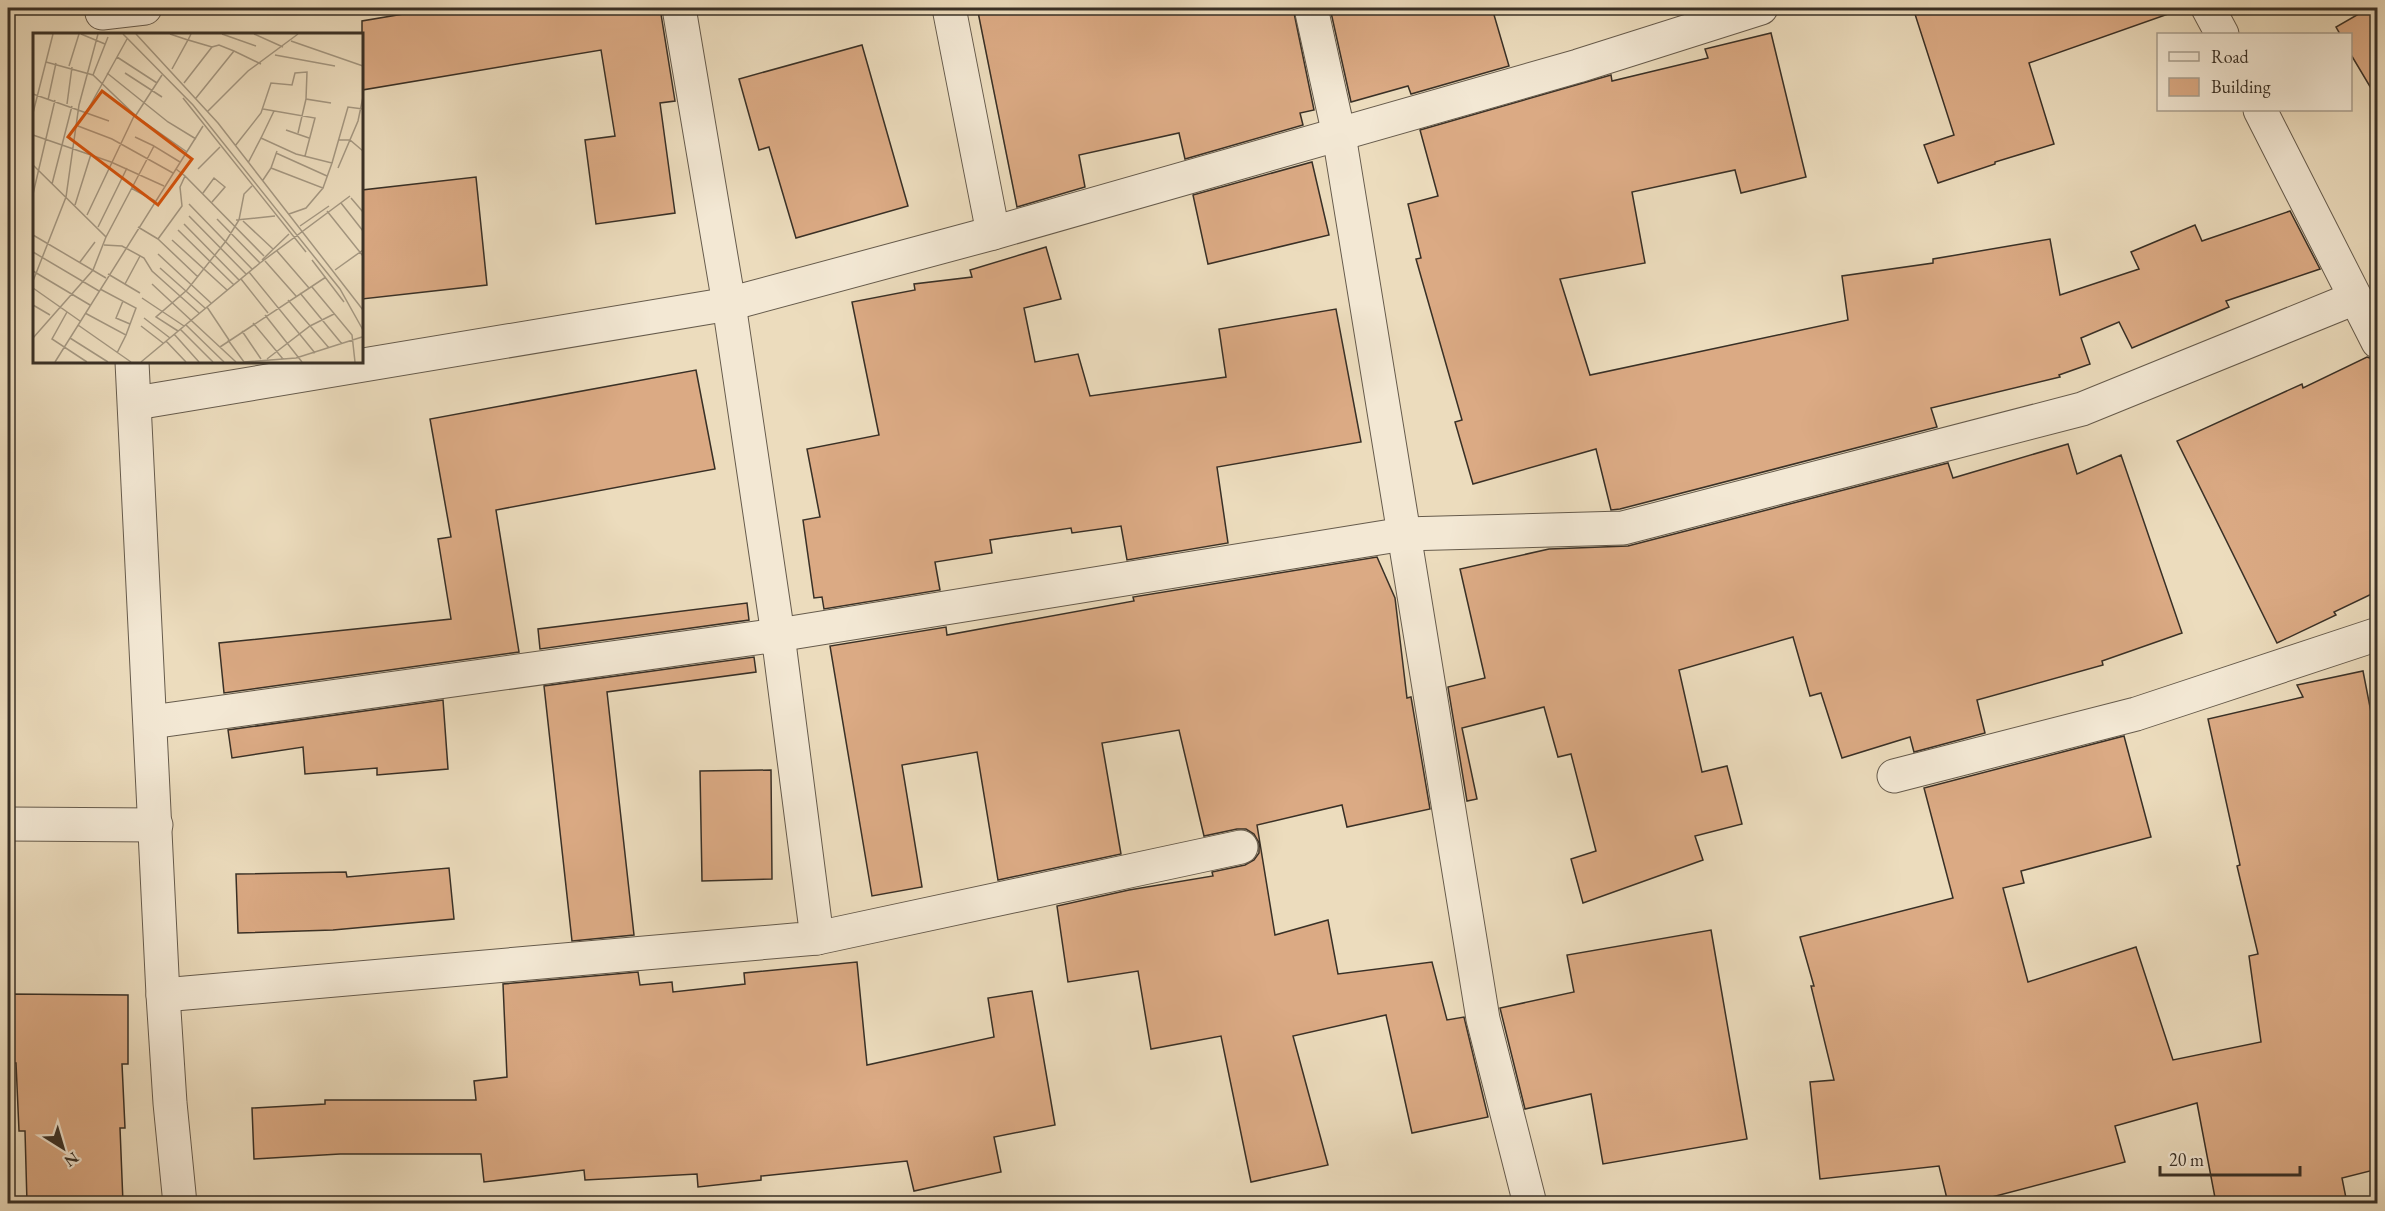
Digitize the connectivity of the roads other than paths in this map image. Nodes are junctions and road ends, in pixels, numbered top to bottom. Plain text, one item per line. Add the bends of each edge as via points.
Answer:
1 (145, 8) edge
2 (679, 8) edge
3 (948, 8) edge
4 (1311, 8) edge
5 (1761, 8) edge
6 (2208, 8) edge
7 (102, 18) edge
8 (2221, 33) edge
9 (2261, 111) edge
10 (1339, 135) junction
11 (993, 233) junction
12 (2355, 298) junction
13 (729, 304) junction
14 (2378, 342) edge
15 (132, 363) edge
16 (136, 403) junction
17 (1404, 534) junction
18 (778, 635) junction
19 (2377, 635) edge
20 (151, 722) junction
21 (1894, 776) dead end
22 (8, 824) edge
23 (156, 825) junction
24 (1241, 847) dead end
25 (817, 939) junction
26 (163, 995) junction
27 (180, 1203) edge
28 (1530, 1203) edge

1 - 7 street
2 - 13 street
3 - 11 street
4 - 10 street
5 - 10 street
6 - 8 street
9 - 12 street
10 - 11 street
10 - 17 street
11 - 13 street
12 - 14 street
12 - 17 street via 2082,409 1623,528
13 - 16 street
13 - 18 street
15 - 16 street
16 - 20 street
17 - 18 street
17 - 28 street via 1483,1019
18 - 20 street
18 - 25 street
19 - 21 street via 2136,714
20 - 23 street
22 - 23 street
23 - 26 street
24 - 25 street
25 - 26 street
26 - 27 street

